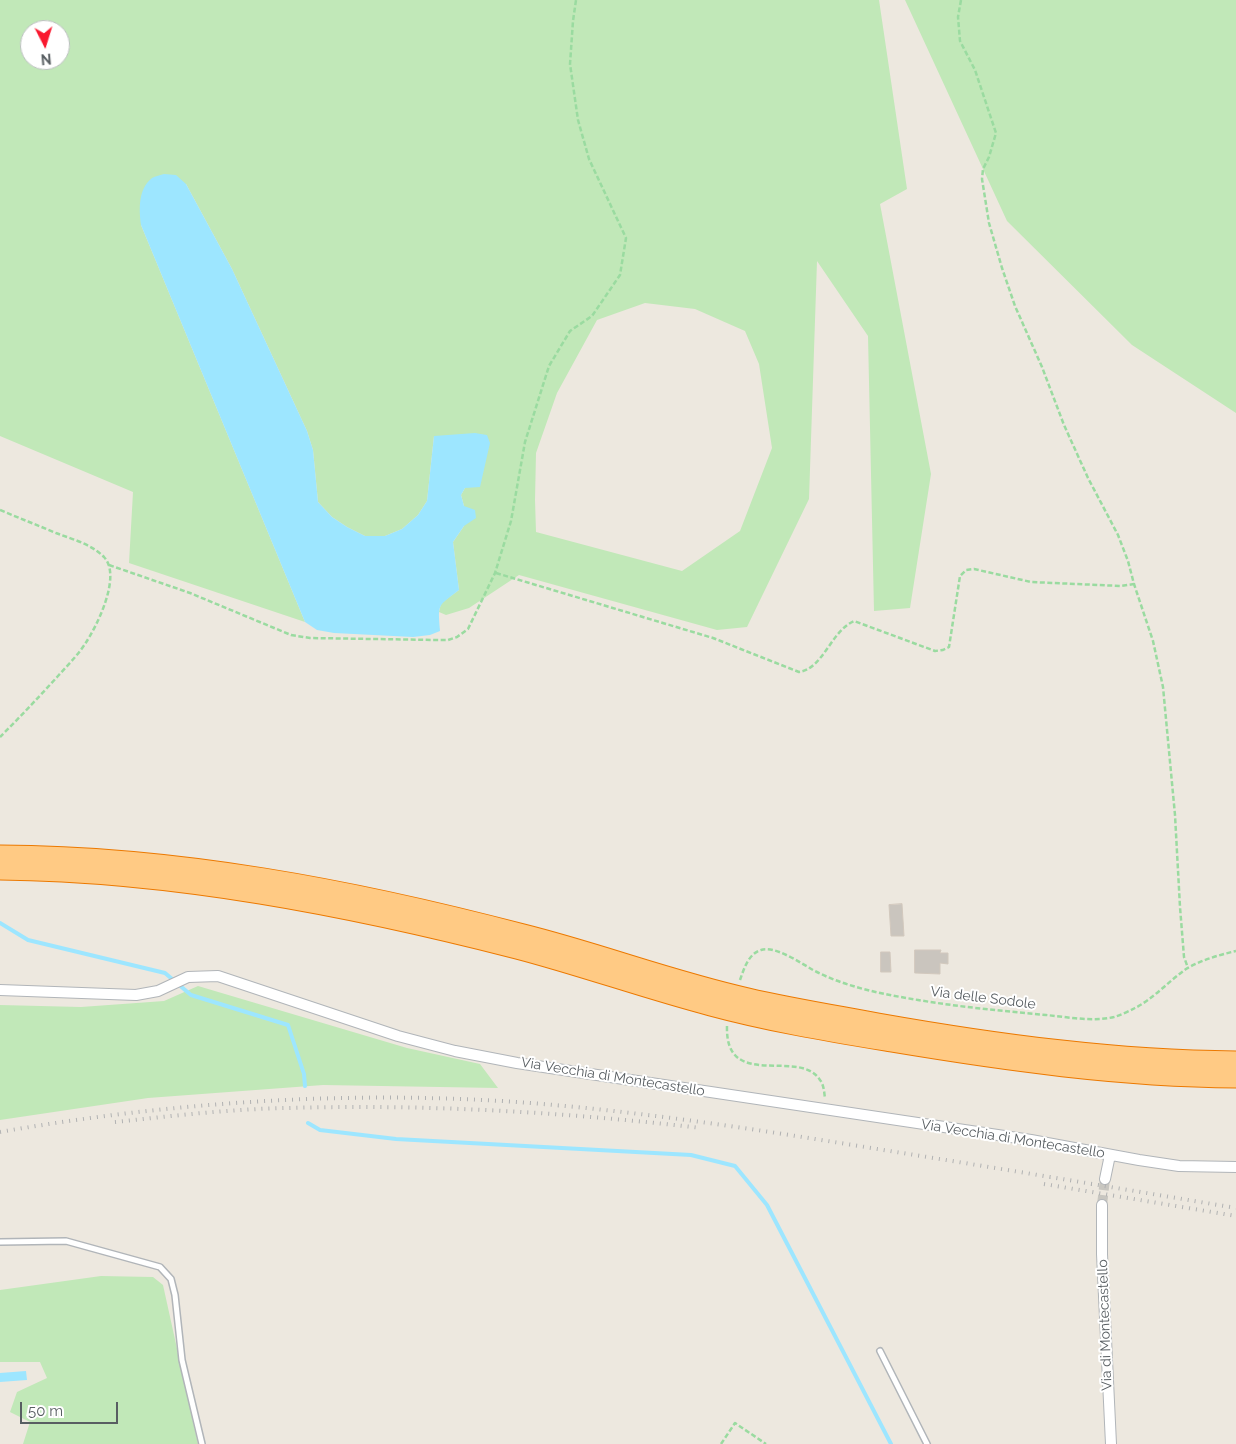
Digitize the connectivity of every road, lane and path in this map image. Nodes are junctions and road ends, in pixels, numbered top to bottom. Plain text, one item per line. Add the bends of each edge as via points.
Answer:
1 (576, 0) edge
2 (960, 0) edge
3 (0, 510) edge
4 (109, 565) junction
5 (496, 573) junction
6 (1134, 584) junction
7 (0, 737) edge
8 (0, 854) edge
9 (0, 870) edge
10 (1236, 951) edge
11 (1188, 968) junction
12 (739, 984) dead end
13 (0, 990) edge
14 (728, 1022) dead end
15 (1236, 1061) edge
16 (1236, 1078) edge
17 (825, 1110) junction
18 (1110, 1155) junction
19 (1236, 1167) edge
20 (1105, 1179) tunnel mouth
21 (1102, 1205) tunnel mouth
22 (0, 1242) edge
23 (880, 1351) dead end
24 (202, 1444) edge
25 (721, 1444) edge
26 (766, 1444) edge
27 (927, 1444) edge
28 (1111, 1444) edge

1 - 5 path via 570,64 578,120 589,159 626,238 620,275 592,316 570,331 549,366 525,442 511,521
2 - 6 path via 960,41 977,77 996,133 982,179 989,223 1002,268 1064,426 1122,544
3 - 4 path via 82,543 104,557
4 - 5 path via 190,593 291,634 310,638 448,640 457,637 468,628
4 - 7 path via 109,592 85,644
5 - 6 path via 714,638 799,672 812,668 839,631 854,620 936,651 948,647 960,576 966,570 1031,582
6 - 11 path via 1153,641 1163,687 1184,957
8 - 15 highway via 137,861 294,883 524,934 746,998 946,1035 1162,1060
9 - 16 highway via 137,878 280,897 520,950 712,1006 791,1024 939,1050 1057,1067
10 - 11 path, Via delle Sodole
11 - 12 path, Via delle Sodole via 1137,1007 1116,1017 1100,1019 975,1007 873,991 831,979 790,957 764,949 748,960
13 - 17 street, Via Vecchia di Montecastello via 150,994 181,979 208,975 227,978 398,1036 455,1051
14 - 17 path via 729,1042 739,1058 758,1065 802,1068 816,1075 823,1086
17 - 18 street, Via Vecchia di Montecastello
18 - 19 street, Via Vecchia di Montecastello via 1179,1166
18 - 20 street
21 - 28 street, Via di Montecastello
22 - 24 lane via 66,1241 160,1267 171,1279 175,1295 182,1360
23 - 27 lane
25 - 26 path via 735,1423

